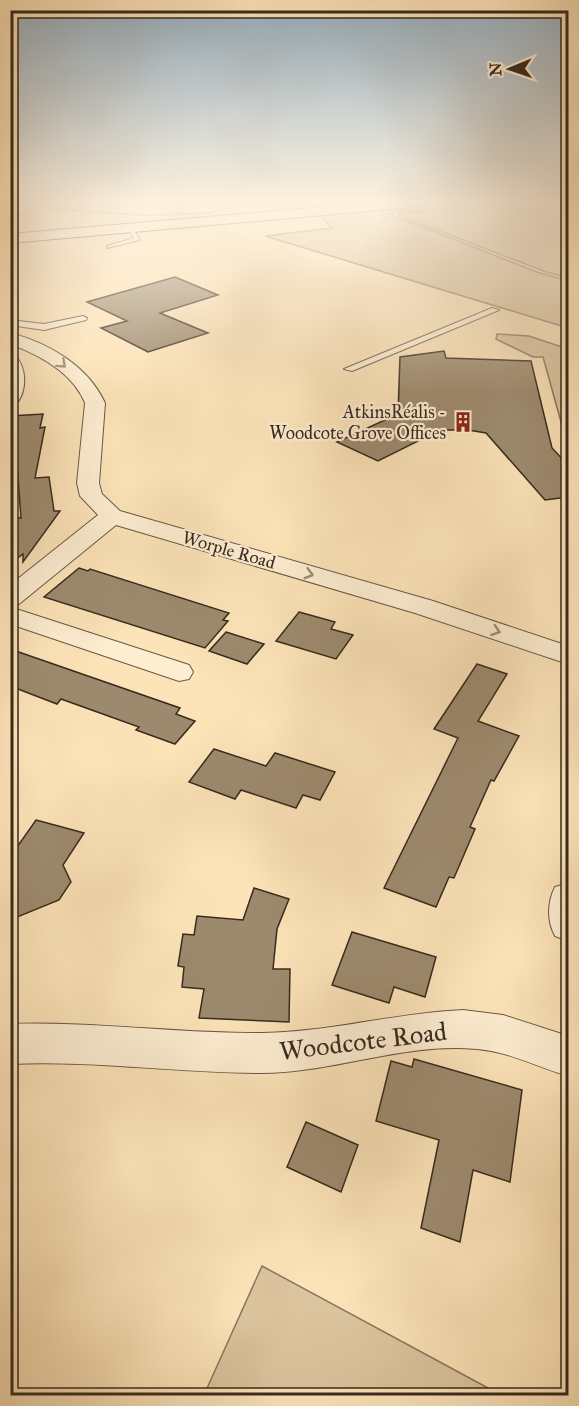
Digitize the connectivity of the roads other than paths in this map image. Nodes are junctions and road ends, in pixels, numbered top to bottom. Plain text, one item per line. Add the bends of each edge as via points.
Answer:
1 (495, 310) dead end
2 (83, 318) dead end
3 (10, 322) edge
4 (10, 338) edge
5 (10, 354) edge
6 (349, 369) dead end
7 (10, 406) edge
8 (112, 516) junction
9 (10, 598) edge
10 (10, 615) edge
11 (568, 656) edge
12 (178, 672) dead end
13 (568, 898) edge
14 (568, 925) edge
15 (10, 1044) edge
16 (568, 1056) edge

1 - 6 lane
2 - 3 lane via 44,327
4 -> 8 street, Worple Road via 54,356 93,394 88,483 91,496
5 - 7 lane via 20,376 18,394
8 - 9 street
8 -> 11 street, Worple Road via 424,607
10 - 12 street
13 - 14 street
15 - 16 street, Woodcote Road via 262,1053 320,1050 423,1031 466,1029 517,1038

